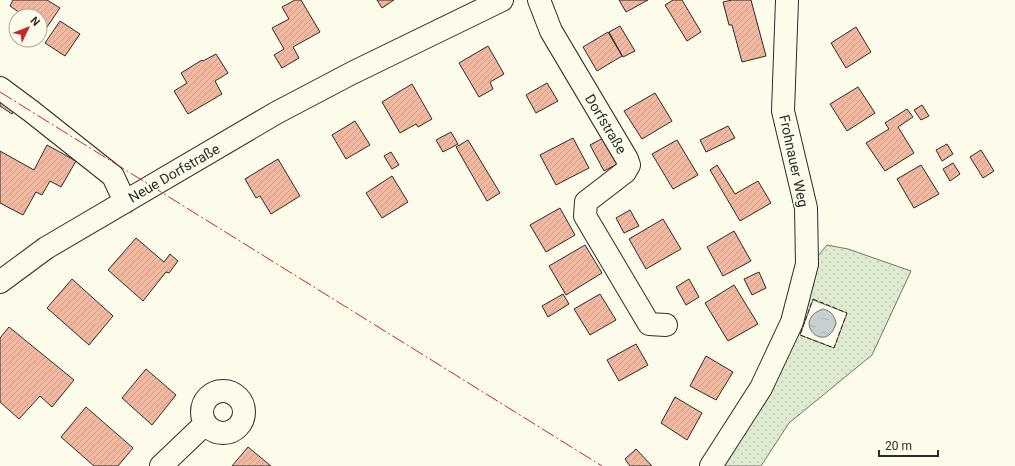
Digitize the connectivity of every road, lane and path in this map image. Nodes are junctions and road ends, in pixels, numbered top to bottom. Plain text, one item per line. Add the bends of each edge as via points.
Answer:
1 (502, 0) edge
2 (539, 0) edge
3 (788, 0) edge
4 (0, 88) edge
5 (125, 202) junction
6 (0, 282) edge
7 (666, 325) dead end
8 (205, 424) dead end
9 (161, 466) edge
10 (711, 466) edge

1 - 5 street, Neue Dorfstraße via 276,113
2 - 7 street, Dorfstraße via 551,31 629,165 625,172 586,202 585,216 649,324
3 - 10 street, Frohnauer Weg via 783,111 806,208 806,264 792,322 761,388
4 - 5 street via 113,176
5 - 6 street, Neue Dorfstraße via 46,248
8 - 9 street

